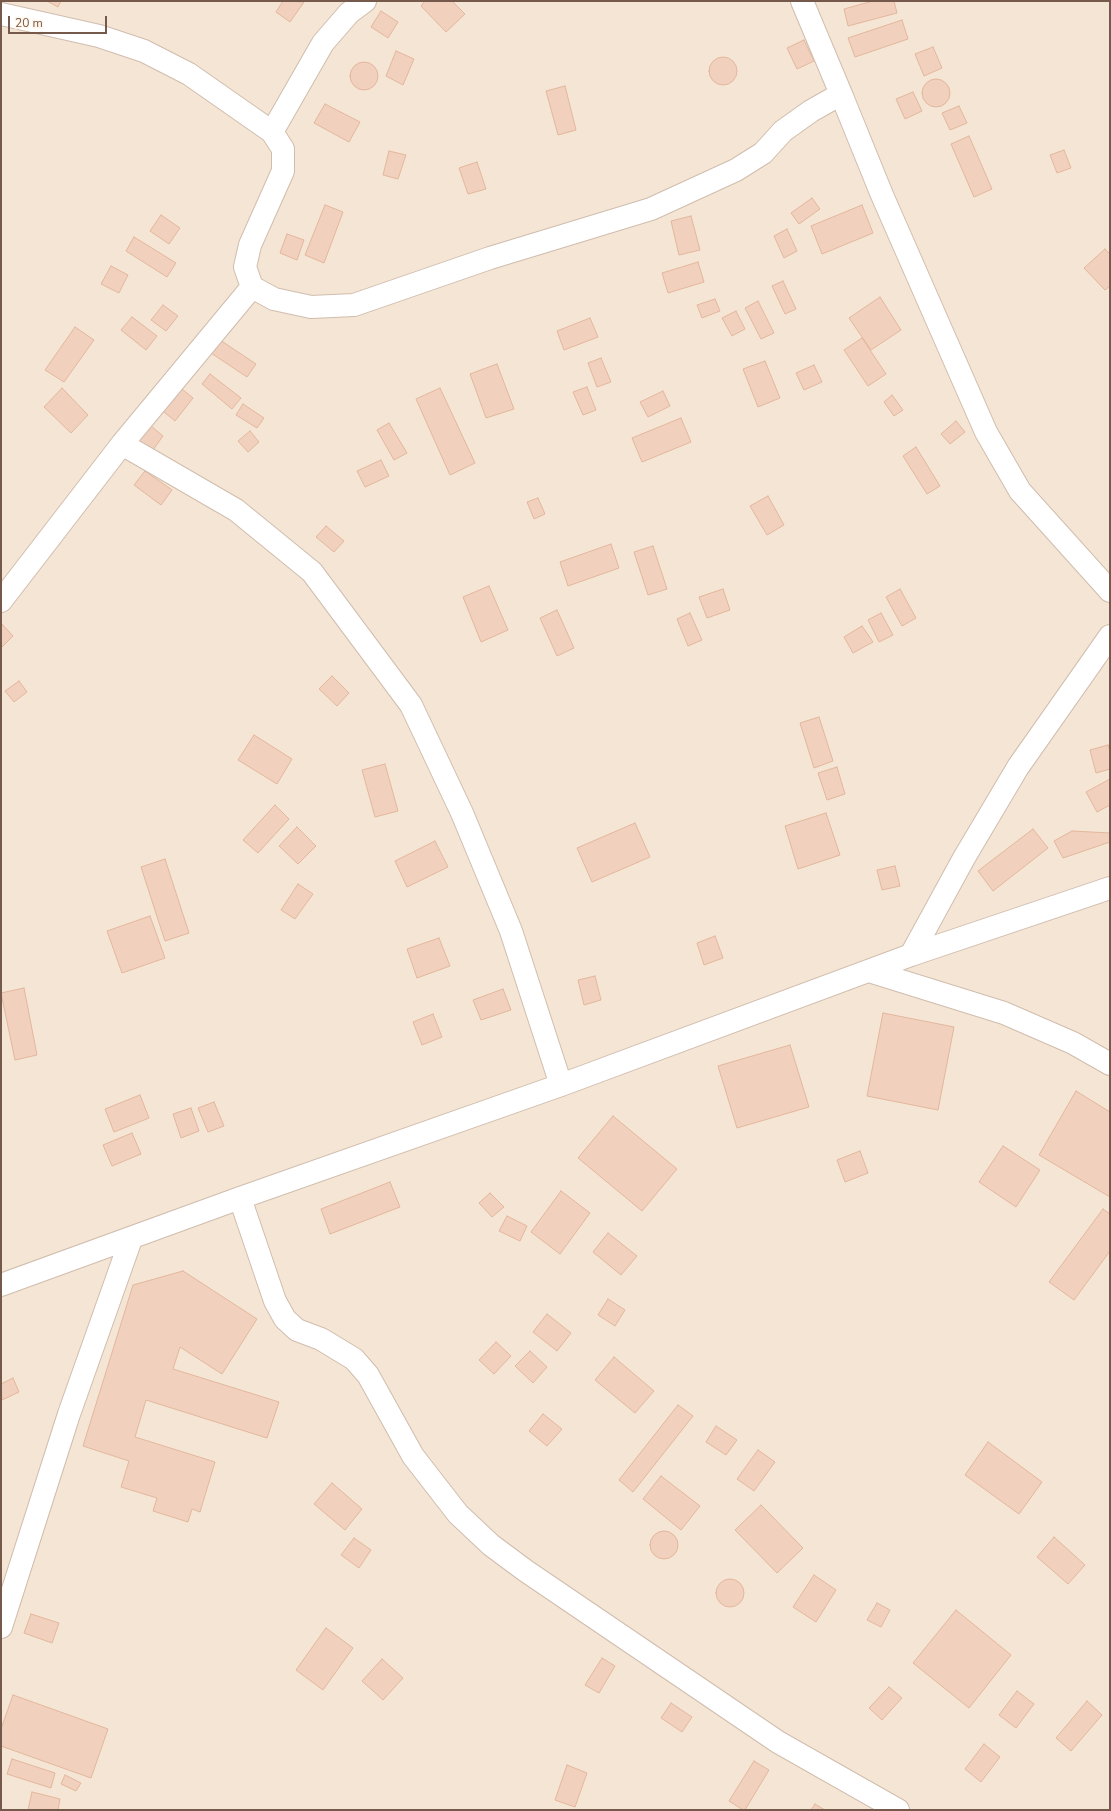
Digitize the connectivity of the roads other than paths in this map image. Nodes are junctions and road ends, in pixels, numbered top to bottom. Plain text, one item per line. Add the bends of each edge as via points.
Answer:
1 (365, 1) edge
2 (802, 1) edge
3 (1, 14) edge
4 (841, 94) junction
5 (272, 132) junction
6 (252, 287) junction
7 (122, 444) junction
8 (1110, 592) edge
9 (1, 601) edge
10 (1110, 636) edge
11 (1110, 888) edge
12 (911, 955) junction
13 (869, 971) junction
14 (1110, 1064) edge
15 (561, 1085) junction
16 (240, 1198) junction
17 (131, 1238) junction
18 (1, 1285) edge
19 (1, 1627) edge
20 (898, 1810) edge

1 - 5 street via 349,13 323,43
2 - 4 street
3 - 5 street via 99,36 144,51 189,74
4 - 6 street via 811,111 784,131 763,153 736,170 651,209 490,258 354,305 311,307 274,298
4 - 8 street via 882,195 986,432 1020,491
5 - 6 street via 283,149 283,171 250,244 245,267
6 - 7 street
7 - 9 street
7 - 15 street via 236,510 312,572 411,705 462,813 511,931
10 - 12 street via 1018,767
11 - 12 street
12 - 13 street
13 - 14 street via 1004,1013 1073,1043
13 - 15 street
15 - 16 street
16 - 17 street
16 - 20 street via 275,1301 285,1318 297,1330 321,1339 354,1359 368,1375 413,1456 458,1514 491,1545 778,1742
17 - 18 street
17 - 19 street via 70,1414

